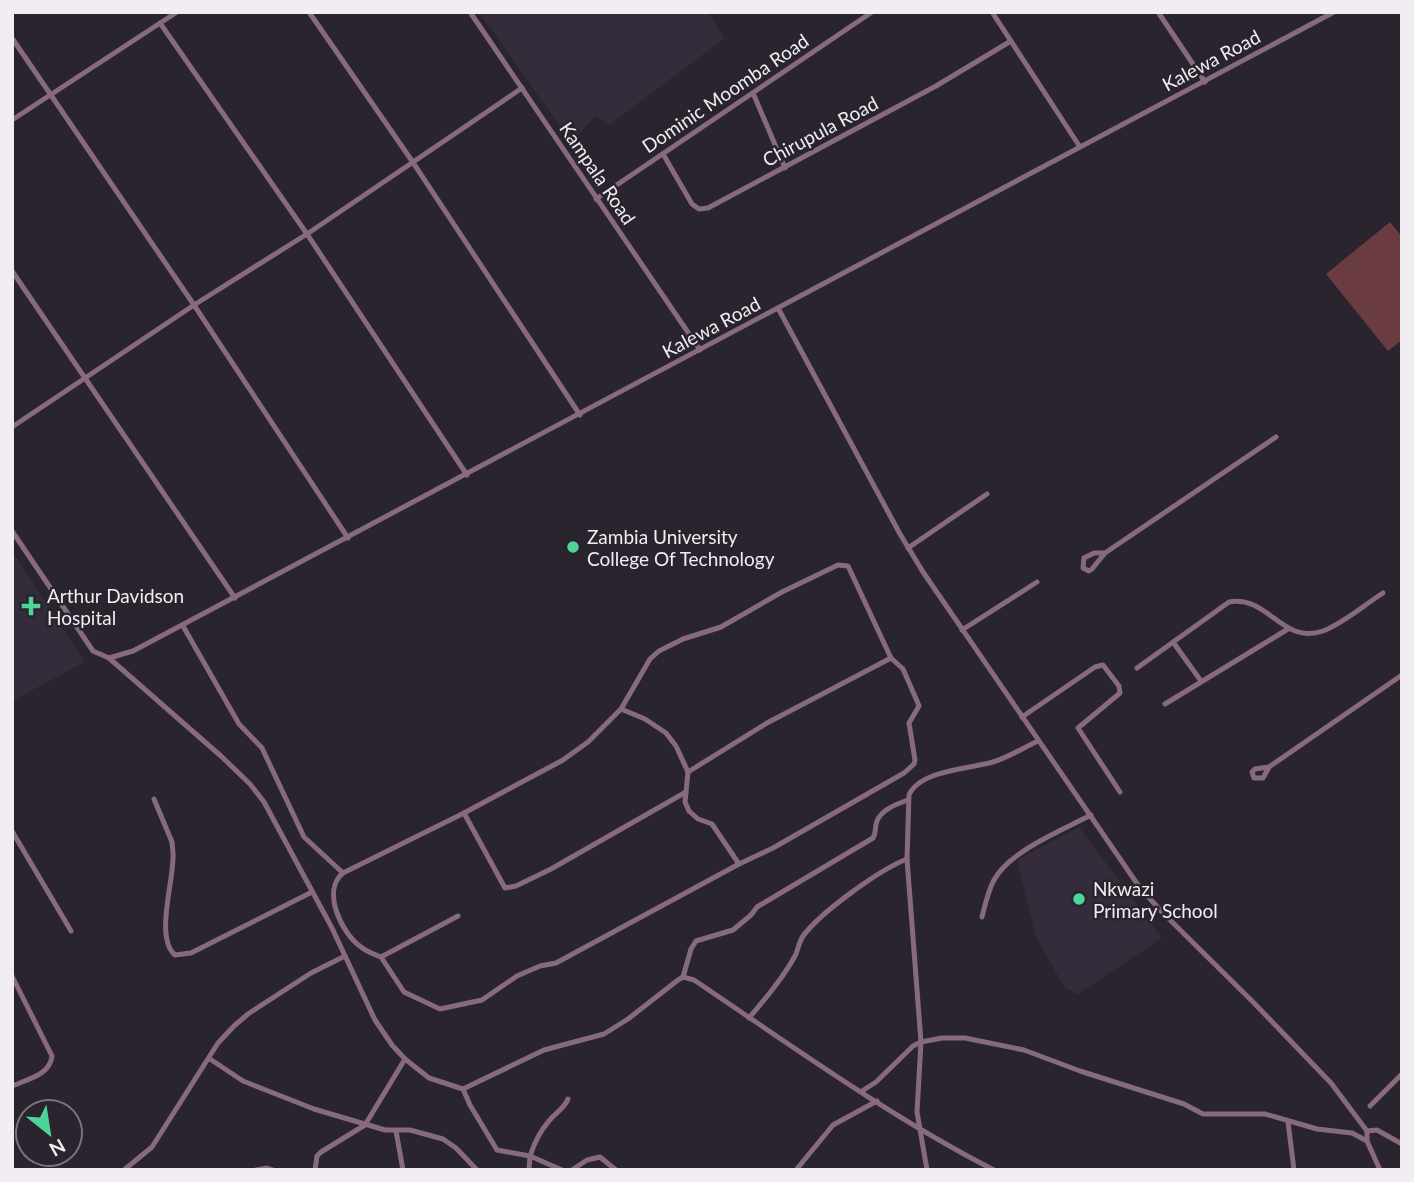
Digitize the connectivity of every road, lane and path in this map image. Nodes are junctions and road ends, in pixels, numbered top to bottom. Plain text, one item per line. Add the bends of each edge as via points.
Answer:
1 (177, 12) edge
2 (309, 12) edge
3 (470, 12) edge
4 (872, 12) edge
5 (992, 12) edge
6 (1158, 12) edge
7 (1334, 12) edge
8 (160, 23) junction
9 (12, 38) edge
10 (1011, 41) junction
11 (1205, 82) junction
12 (522, 88) junction
13 (753, 93) junction
14 (50, 95) junction
15 (12, 120) edge
16 (1080, 147) junction
17 (663, 154) junction
18 (412, 161) junction
19 (785, 168) junction
20 (596, 199) junction
21 (307, 234) junction
22 (12, 271) edge
23 (194, 305) junction
24 (778, 308) junction
25 (700, 350) junction
26 (86, 380) junction
27 (580, 415) junction
28 (12, 428) edge
29 (1276, 437) dead end
30 (467, 475) junction
31 (987, 494) dead end
32 (12, 531) edge
33 (348, 538) junction
34 (908, 548) junction
35 (1105, 552) dead end
36 (1037, 582) dead end
37 (1383, 593) dead end
38 (235, 598) junction
39 (183, 626) junction
40 (1288, 629) junction
41 (962, 630) junction
42 (1173, 642) junction
43 (891, 658) junction
44 (109, 659) junction
45 (1137, 668) dead end
46 (1402, 675) edge
47 (1201, 681) junction
48 (1165, 704) dead end
49 (621, 709) junction
50 (1022, 717) junction
51 (1038, 741) junction
52 (1269, 767) dead end
53 (688, 772) junction
54 (687, 792) junction
55 (1120, 792) dead end
56 (154, 799) dead end
57 (908, 800) junction
58 (464, 813) junction
59 (1091, 815) junction
60 (12, 831) edge
61 (907, 859) junction
62 (739, 864) junction
63 (343, 873) junction
64 (312, 892) junction
65 (458, 916) dead end
66 (982, 917) dead end
67 (71, 931) dead end
68 (345, 956) junction
69 (382, 957) junction
70 (12, 976) edge
71 (683, 977) junction
72 (749, 1017) junction
73 (921, 1042) junction
74 (210, 1059) junction
75 (405, 1059) junction
76 (1402, 1074) edge
77 (12, 1086) edge
78 (463, 1089) junction
79 (862, 1091) junction
80 (568, 1099) dead end
81 (877, 1101) junction
82 (1370, 1106) dead end
83 (1288, 1122) junction
84 (365, 1125) junction
85 (919, 1127) junction
86 (396, 1131) junction
87 (1367, 1131) junction
88 (1367, 1141) junction
89 (1402, 1144) edge
90 (530, 1156) junction
91 (124, 1170) edge
92 (256, 1170) edge
93 (273, 1170) edge
94 (315, 1170) edge
95 (403, 1170) edge
96 (477, 1170) edge
97 (528, 1170) edge
98 (562, 1170) edge
99 (572, 1170) edge
100 (617, 1170) edge
101 (796, 1170) edge
102 (927, 1170) edge
103 (994, 1170) edge
104 (1294, 1170) edge
105 (1380, 1170) edge

1 - 8 street
2 - 18 street
3 - 12 street, Kampala Road
4 - 13 street, Dominic Moomba Road
5 - 10 street
6 - 11 street
7 - 11 street, Kalewa Road
8 - 14 street
8 - 21 street
9 - 14 street
10 - 16 street
10 - 19 street, Chirupula Road
11 - 16 street, Kalewa Road
12 - 18 street
12 - 20 street, Kampala Road
13 - 17 street, Dominic Moomba Road
13 - 19 street
14 - 15 street
14 - 23 street
16 - 24 street, Kalewa Road
17 - 19 street, Chirupula Road via 699,209
17 - 20 street, Dominic Moomba Road
18 - 21 street
18 - 27 street
20 - 25 street, Kampala Road
21 - 23 street
21 - 30 street
22 - 26 street
23 - 26 street
23 - 33 street
24 - 25 street, Kalewa Road
24 - 34 street
25 - 27 street, Kalewa Road
26 - 28 street
26 - 38 street
27 - 30 street, Kalewa Road
29 - 35 street
30 - 33 street, Kalewa Road
31 - 34 street
32 - 44 street via 87,644
33 - 38 street, Kalewa Road
34 - 41 street
36 - 41 street
37 - 40 street via 1321,631
38 - 39 street, Kalewa Road
39 - 44 street, Kalewa Road
39 - 63 street via 239,724 262,748 304,837
40 - 42 street via 1262,608 1237,601 1221,607
40 - 47 street
41 - 50 street
42 - 45 street
42 - 47 street
43 - 49 street via 848,566 838,565 721,627 659,651
43 - 53 street via 767,723
43 - 62 street via 903,668 919,706 909,723 914,764
44 - 64 street via 250,784 278,824
46 - 52 street
47 - 48 street
49 - 53 street via 666,733
49 - 58 street via 563,760
50 - 51 street
50 - 55 street via 1103,665 1120,693 1078,729
51 - 57 street via 992,762 925,778 914,786
51 - 59 street
53 - 54 street
54 - 58 street via 551,869 505,888
54 - 62 street via 689,811 712,824
56 - 64 street via 172,842 166,933 174,955 191,953
57 - 61 street
57 - 71 street via 881,815 873,838 757,907 733,930 696,941
58 - 63 street
59 - 66 street via 1004,866 993,881
59 - 87 street via 1160,910 1312,1062
60 - 67 street
61 - 72 street via 893,864 818,920
61 - 73 street
62 - 69 street via 468,1005 440,1009 416,999 404,992
63 - 69 street via 333,886 339,917 360,947
64 - 68 street
65 - 69 street
68 - 74 street via 248,1014 218,1043
68 - 75 street via 375,1020
70 - 77 street via 52,1056 47,1071
71 - 72 street
71 - 78 street via 604,1034 544,1050
72 - 79 street
73 - 79 street
73 - 83 street via 984,1040 1203,1114 1265,1114
73 - 85 street
74 - 84 street via 243,1080
74 - 91 street via 152,1147
75 - 78 street via 429,1078
75 - 84 street
76 - 82 street
78 - 90 street via 498,1150
79 - 81 street
80 - 90 street via 545,1126
81 - 85 street
81 - 101 street via 833,1125
83 - 88 street via 1352,1133
83 - 104 street
84 - 86 street
84 - 94 street via 321,1152
85 - 102 street
85 - 103 street
86 - 95 street
86 - 96 street via 443,1139
87 - 88 street
87 - 89 street via 1388,1134
88 - 105 street
90 - 97 street
90 - 98 street
92 - 93 street
99 - 100 street via 600,1157

